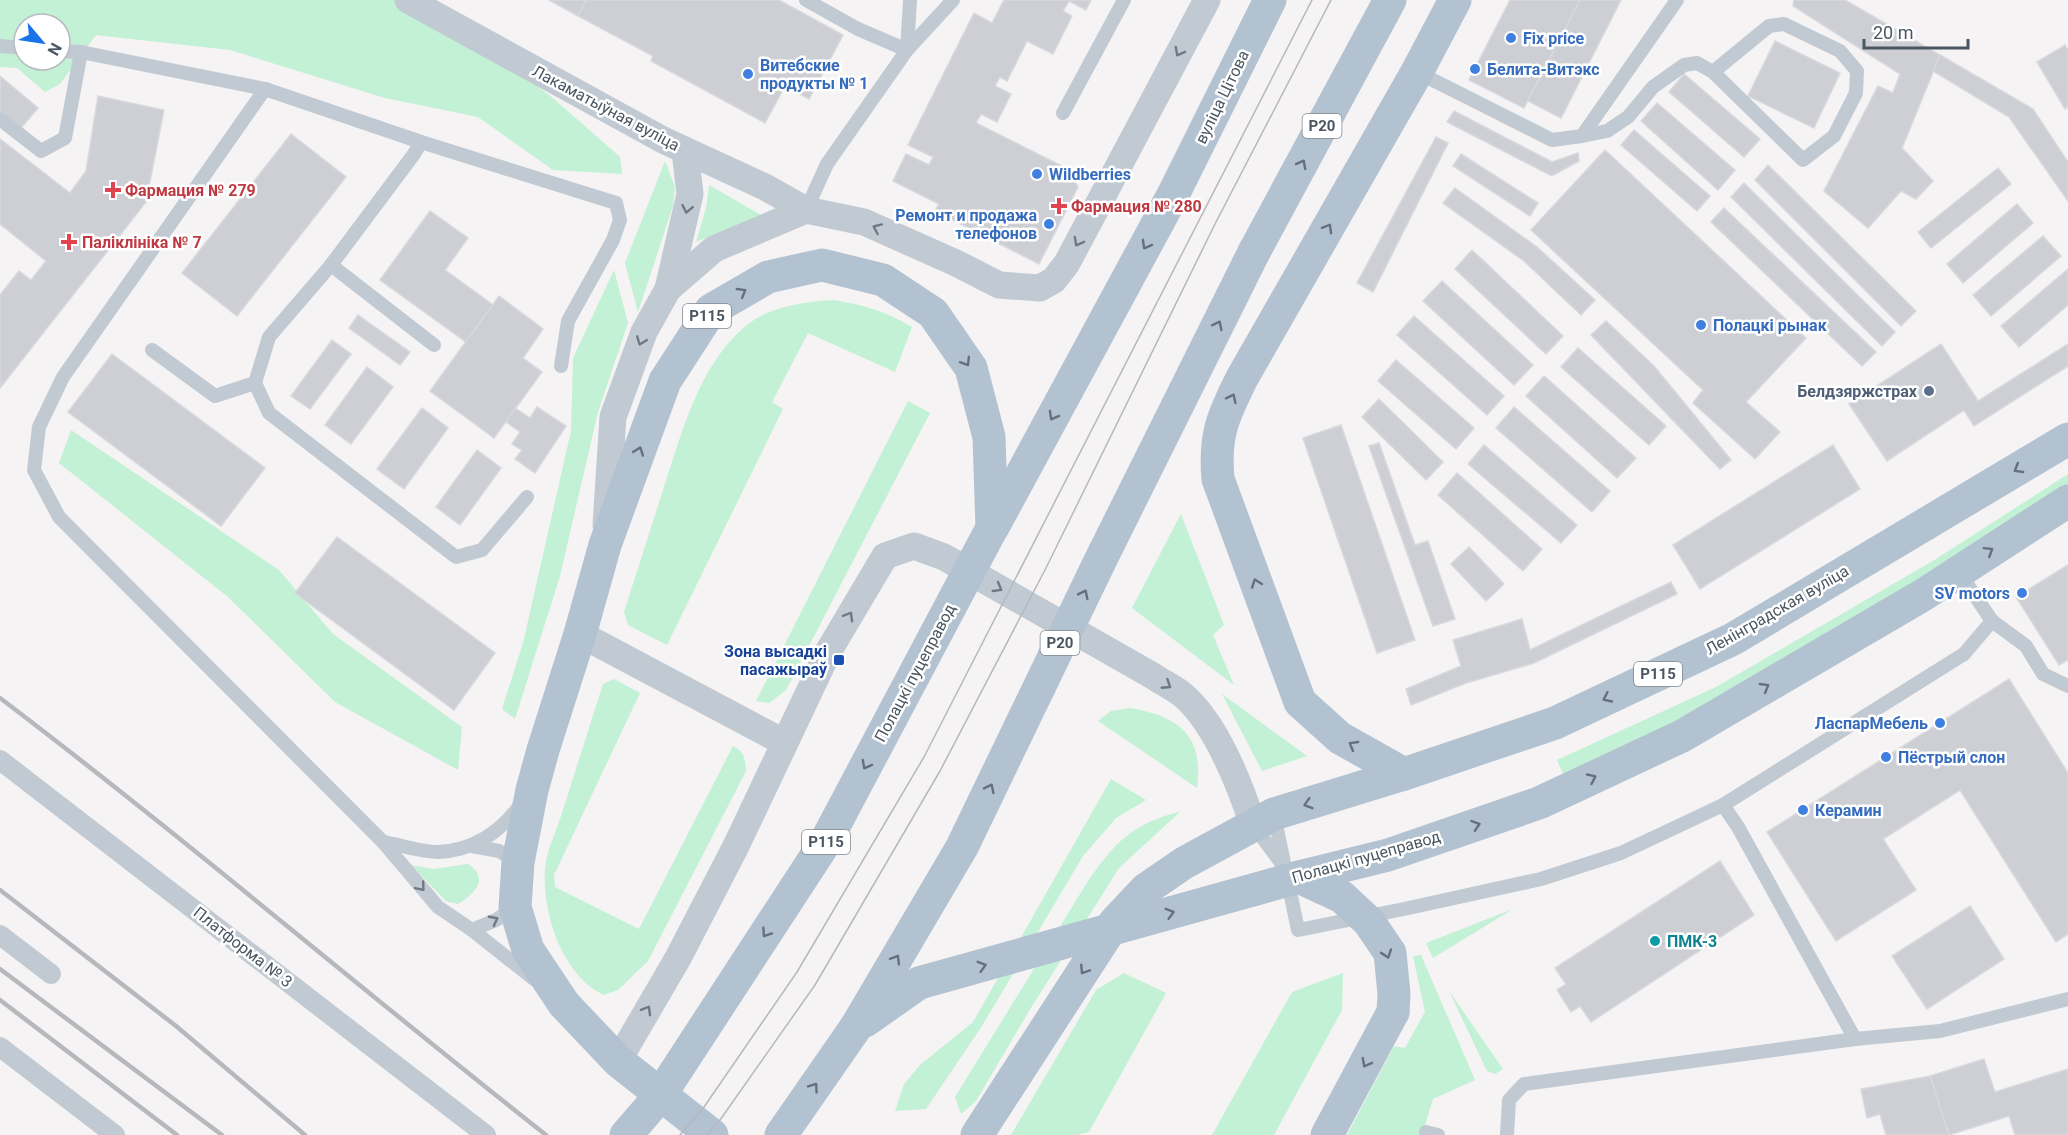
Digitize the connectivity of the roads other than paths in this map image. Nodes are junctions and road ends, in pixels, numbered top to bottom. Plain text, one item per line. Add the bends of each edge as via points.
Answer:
1 (408, 0) edge
2 (806, 0) edge
3 (910, 0) edge
4 (953, 0) edge
5 (1124, 0) edge
6 (1207, 0) edge
7 (1270, 0) edge
8 (1390, 0) edge
9 (1455, 0) edge
10 (1677, 0) edge
11 (907, 50) junction
12 (72, 52) edge
13 (81, 52) junction
14 (1417, 72) junction
15 (1713, 72) junction
16 (265, 89) junction
17 (1063, 113) dead end
18 (0, 119) edge
19 (1582, 136) junction
20 (421, 142) junction
21 (684, 151) junction
22 (1174, 193) joint
23 (806, 210) junction
24 (332, 265) junction
25 (668, 289) junction
26 (434, 345) dead end
27 (152, 350) dead end
28 (561, 366) dead end
29 (255, 384) junction
30 (2068, 439) edge
31 (527, 496) dead end
32 (2068, 501) edge
33 (992, 528) junction
34 (605, 545) junction
35 (1958, 571) junction
36 (1992, 621) junction
37 (580, 634) junction
38 (2068, 686) edge
39 (785, 743) junction
40 (0, 760) edge
41 (1404, 774) junction
42 (532, 790) junction
43 (1724, 805) junction
44 (1264, 820) junction
45 (383, 842) junction
46 (472, 846) junction
47 (518, 862) junction
48 (1292, 873) junction
49 (515, 907) junction
50 (472, 930) junction
51 (0, 935) edge
52 (51, 974) dead end
53 (2068, 999) edge
54 (564, 1004) junction
55 (856, 1027) junction
56 (1855, 1039) junction
57 (0, 1047) edge
58 (618, 1060) junction
59 (116, 1135) edge
60 (486, 1135) edge
61 (626, 1135) edge
62 (712, 1135) edge
63 (781, 1135) edge
64 (977, 1135) edge
65 (1327, 1135) edge
66 (1507, 1135) edge

1 - 21 street, Лакаматыўная вуліца
2 - 11 lane
3 - 11 lane
4 - 11 lane
5 - 17 lane
6 -> 23 street, Лакаматыўная вуліца via 1067,263 1054,280 1040,288 999,285 864,222
7 - 22 main road, вуліца Цітова
55 -> 8 main road, Полацкі пуцеправод / Р20, bridge via 962,847 1254,252
9 - 14 main road
10 - 19 lane
11 - 23 lane via 826,164
12 - 13 lane
13 - 16 lane
13 - 18 lane via 65,138 41,151
14 - 19 lane via 1552,140
41 -> 14 main road via 1340,738 1300,702 1218,479 1216,456 1218,436 1242,378
15 - 15 lane via 1803,160 1834,136 1856,93 1857,71 1840,51 1784,24 1769,26
15 - 19 lane via 1696,63 1684,65 1653,87 1628,117 1607,131
16 - 20 lane
16 - 45 lane via 63,377 39,427 34,470 59,517
20 - 24 lane
20 - 28 lane via 616,203 620,220 568,321
21 - 23 street, Лакаматыўная вуліца
21 -> 25 street via 690,194
22 -> 33 main road, Полацкі пуцеправод
23 - 25 street via 714,249
24 - 26 lane
24 - 29 lane via 269,337
25 -> 34 street via 644,332 613,417
27 - 29 lane via 215,396
29 - 31 lane via 269,413 456,556 482,550
30 -> 41 main road, Ленінградская вуліца / Р115 via 1733,639 1555,723
35 -> 32 main road
34 -> 33 main road, Р115 via 665,381 711,310 768,276 822,265 883,280 933,313 971,368 989,437
33 -> 61 main road, Полацкі пуцеправод / Р115, bridge via 826,841 659,1097
34 - 37 main road, Р115
35 - 36 lane
48 -> 35 main road, Полацкі пуцеправод via 1388,855 1539,803 1682,736
36 - 38 lane via 2026,646 2043,674
36 - 43 lane via 1964,654
37 - 39 street
37 - 42 main road, Р115
39 -> 44 street via 828,652 885,556 914,546 944,557 1183,696 1202,715 1237,781
58 -> 39 street via 678,958
40 - 60 street, Платформа № 3
41 -> 44 main road, Р115
42 - 46 lane via 494,833
42 - 47 main road, Р115
43 - 48 lane via 1621,853 1541,879 1298,930
43 - 56 lane
44 - 48 lane
44 - 48 lane
44 -> 64 main road, Р115 via 1184,863 1146,889 1115,922
45 - 46 lane via 438,852
45 -> 50 lane via 438,907
46 - 47 lane via 499,851
47 - 49 main road, Р115
55 -> 48 main road, Полацкі пуцеправод, bridge via 919,983
48 -> 65 main road, bridge via 1342,897 1369,922 1390,953 1393,1012
50 -> 49 lane
49 - 54 main road, Р115 via 528,950
50 - 54 lane
51 - 52 street
53 - 56 lane via 1940,1031
54 - 58 main road, Р115
63 -> 55 main road, Полацкі пуцеправод
56 - 66 lane via 1524,1084 1509,1100
57 - 59 street
58 - 62 main road, Р115

